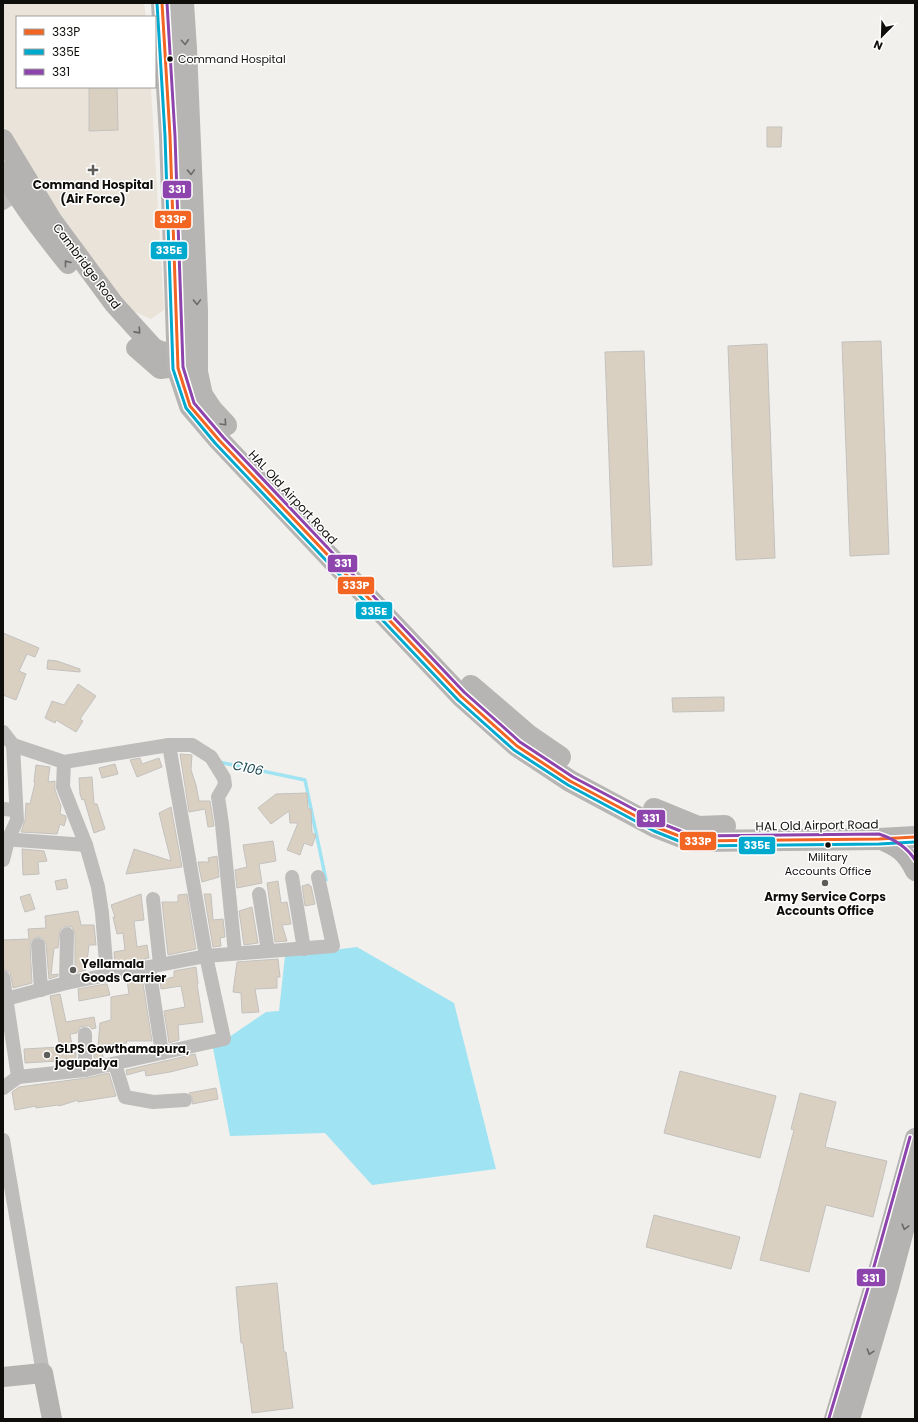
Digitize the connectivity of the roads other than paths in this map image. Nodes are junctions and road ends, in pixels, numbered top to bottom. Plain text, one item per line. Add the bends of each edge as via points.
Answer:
1 (162, 3) edge
2 (182, 3) edge
3 (3, 139) edge
4 (3, 171) edge
5 (16, 194) edge
6 (188, 357) junction
7 (3, 732) edge
8 (13, 745) junction
9 (169, 745) junction
10 (64, 766) junction
11 (10, 809) edge
12 (915, 821) edge
13 (915, 837) edge
14 (6, 839) edge
15 (879, 839) junction
16 (86, 845) junction
17 (3, 860) edge
18 (915, 871) edge
19 (292, 877) dead end
20 (318, 877) dead end
21 (259, 894) dead end
22 (153, 899) dead end
23 (67, 934) dead end
24 (38, 945) dead end
25 (304, 948) junction
26 (268, 951) junction
27 (235, 953) junction
28 (206, 956) junction
29 (154, 966) junction
30 (107, 976) junction
31 (3, 977) edge
32 (66, 983) junction
33 (41, 990) junction
34 (6, 999) junction
35 (85, 1034) dead end
36 (162, 1053) junction
37 (115, 1064) junction
38 (84, 1070) junction
39 (18, 1077) junction
40 (3, 1088) edge
41 (185, 1100) dead end
42 (915, 1138) edge
43 (3, 1140) edge
44 (915, 1189) edge
45 (44, 1373) junction
46 (3, 1377) edge
47 (52, 1419) edge
48 (834, 1419) edge
49 (850, 1419) edge

1 - 6 main road, HAL Old Airport Road
2 -> 6 main road, HAL Old Airport Road via 186,49
3 - 5 main road, Cambridge Road
4 - 5 main road, Cambridge Road
5 - 6 main road, Cambridge Road via 130,342 160,370
6 -> 12 main road, HAL Old Airport Road via 197,372 202,395 216,414 470,684 528,734 574,768 662,814 698,827
6 - 15 main road, HAL Old Airport Road via 180,376 190,406 219,440 461,696 517,746 576,784 656,827 692,841
7 - 8 street
8 - 10 street
8 - 11 street
9 - 10 street
9 - 27 street via 192,745 211,757 224,778 225,785 218,797
9 - 28 street
10 - 16 street via 63,787
11 - 14 street via 17,820
13 - 15 main road, HAL Old Airport Road
14 - 16 street
14 - 17 street
15 - 18 main road via 895,846 909,858
16 - 30 street via 98,887
19 - 25 street
20 - 25 street via 333,946
21 - 26 street
22 - 29 street
23 - 32 street
24 - 33 street
25 - 26 street
26 - 27 street
27 - 28 street
28 - 29 street
28 - 36 street via 224,1039
29 - 30 street
29 - 36 street
30 - 32 street
31 - 34 street
32 - 33 street
33 - 34 street
34 - 39 street
35 - 38 street
36 - 37 street
37 - 38 street
37 - 41 street via 125,1097 153,1102
38 - 39 street
39 - 40 street
42 - 48 main road
43 - 45 street
44 -> 49 main road
45 - 46 main road
45 - 47 main road

